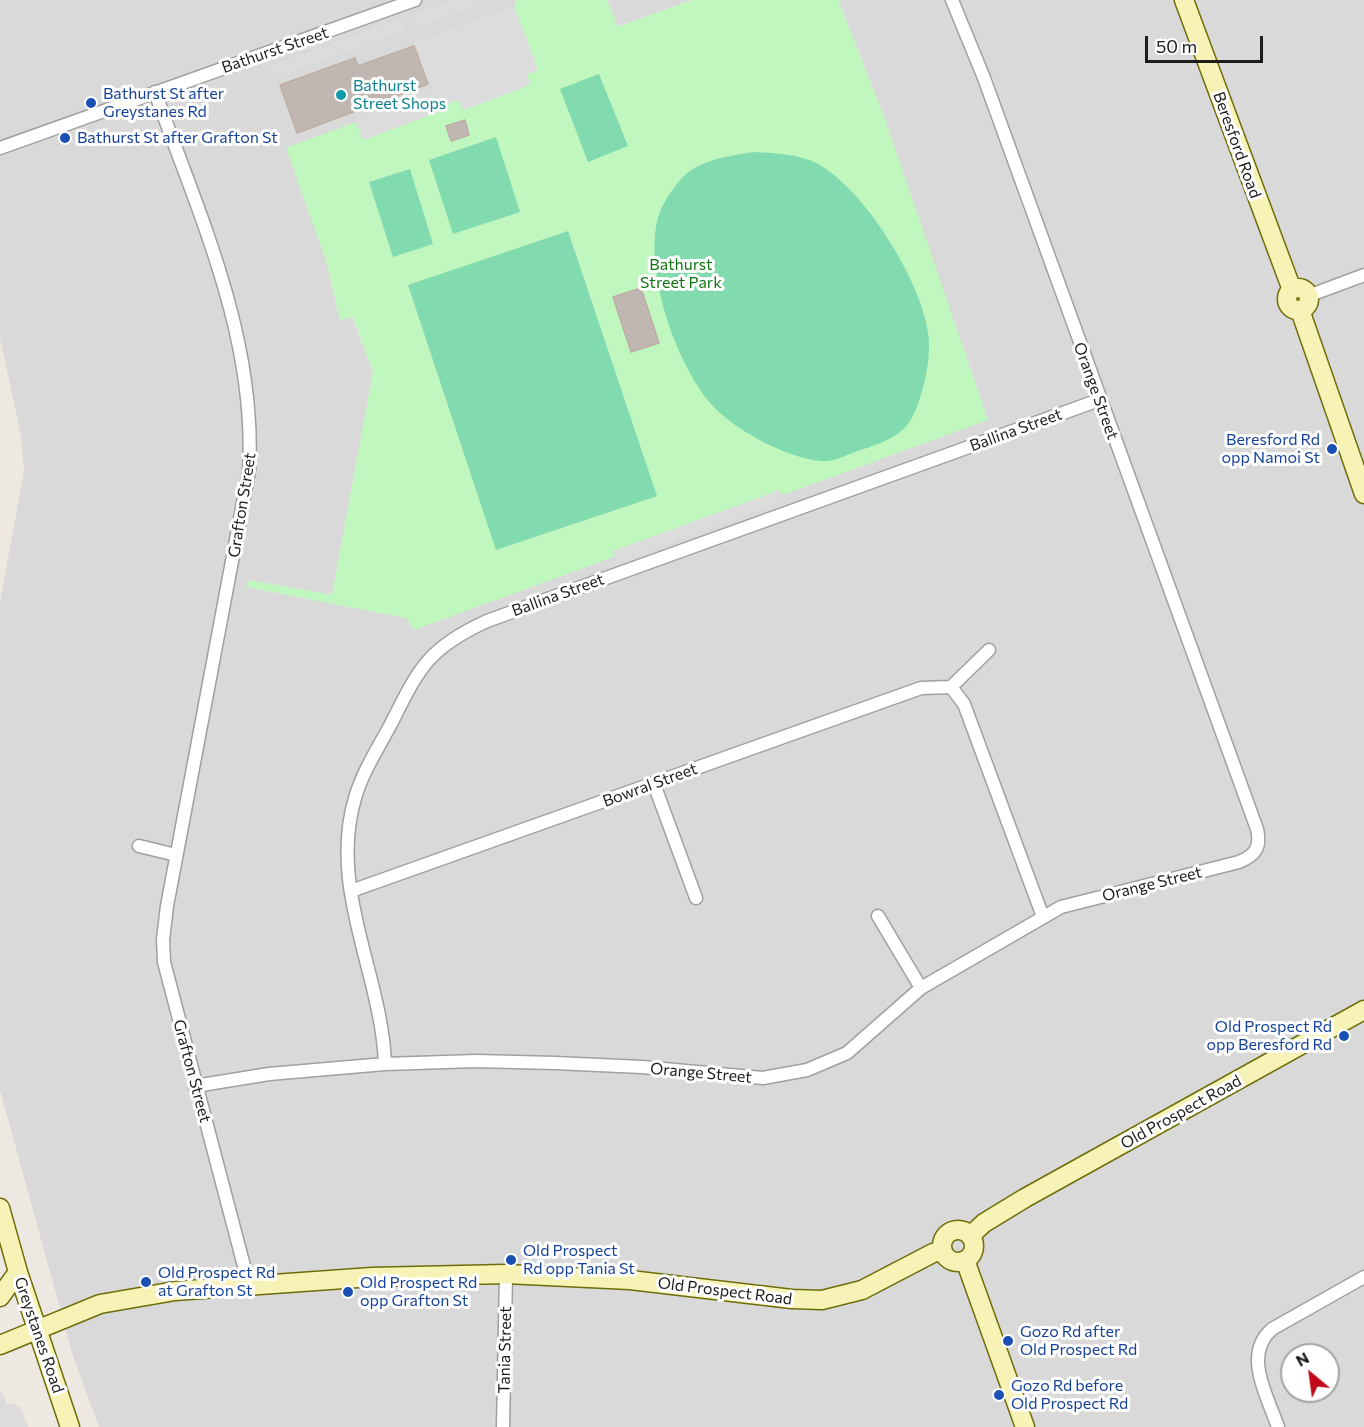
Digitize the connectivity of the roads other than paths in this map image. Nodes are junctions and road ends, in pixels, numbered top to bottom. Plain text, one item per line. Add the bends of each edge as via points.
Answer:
1 (415, 0) edge
2 (952, 0) edge
3 (1184, 0) edge
4 (397, 3) edge
5 (154, 92) junction
6 (0, 148) edge
7 (1364, 275) edge
8 (1300, 298) junction
9 (1099, 400) junction
10 (1364, 494) edge
11 (988, 650) dead end
12 (951, 687) junction
13 (654, 784) junction
14 (138, 846) dead end
15 (176, 855) junction
16 (351, 891) junction
17 (696, 898) dead end
18 (878, 916) dead end
19 (1043, 917) junction
20 (921, 988) junction
21 (1364, 1010) edge
22 (385, 1064) junction
23 (195, 1086) junction
24 (0, 1208) edge
25 (970, 1236) junction
26 (942, 1251) junction
27 (965, 1260) junction
28 (18, 1272) junction
29 (506, 1274) junction
30 (1364, 1277) edge
31 (249, 1285) junction
32 (0, 1297) edge
33 (37, 1329) junction
34 (1247, 1342) dead end
35 (0, 1345) edge
36 (1259, 1347) junction
37 (70, 1427) edge
38 (503, 1427) edge
39 (1025, 1427) edge
40 (1278, 1427) edge

1 - 4 street, Bathurst Street
2 - 9 street, Orange Street via 984,78
3 - 8 main road, Beresford Road
4 - 5 street, Bathurst Street
5 - 6 street, Bathurst Street
5 - 15 street, Grafton Street via 230,310 252,430 249,471 231,572
7 - 8 street
8 - 10 main road, Beresford Road
9 - 16 street, Ballina Street via 487,621 444,643 415,677 358,789 347,838
9 - 19 street, Orange Street via 1257,829 1261,852 1239,862 1076,902
11 - 12 street
12 - 13 street, Bowral Street via 921,688
12 - 19 street via 964,704
13 - 16 street, Bowral Street
13 - 17 street
14 - 15 street
15 - 23 street, Grafton Street via 163,940 164,962
16 - 22 street, Ballina Street via 384,1041
18 - 20 street
19 - 20 street, Orange Street
20 - 22 street, Orange Street via 847,1053 807,1070 763,1078 544,1063
21 - 25 main road, Old Prospect Road via 1025,1198
22 - 23 street, Orange Street via 270,1074
23 - 31 street, Grafton Street
24 - 28 main road, Greystanes Road
25 - 26 main road via 961,1230 950,1232 943,1240
25 - 27 main road via 973,1249
26 - 27 main road via 951,1260
26 - 29 main road, Old Prospect Road via 862,1290 822,1300 630,1280
27 - 39 main road
28 - 32 main road
28 - 33 main road, Greystanes Road
29 - 31 main road, Old Prospect Road
29 - 38 street, Tania Street
30 - 36 street via 1272,1329
31 - 33 main road, Old Prospect Road via 121,1300 82,1310
33 - 35 main road, Old Prospect Road
33 - 37 main road, Greystanes Road
34 - 36 street
36 - 40 street via 1258,1370

